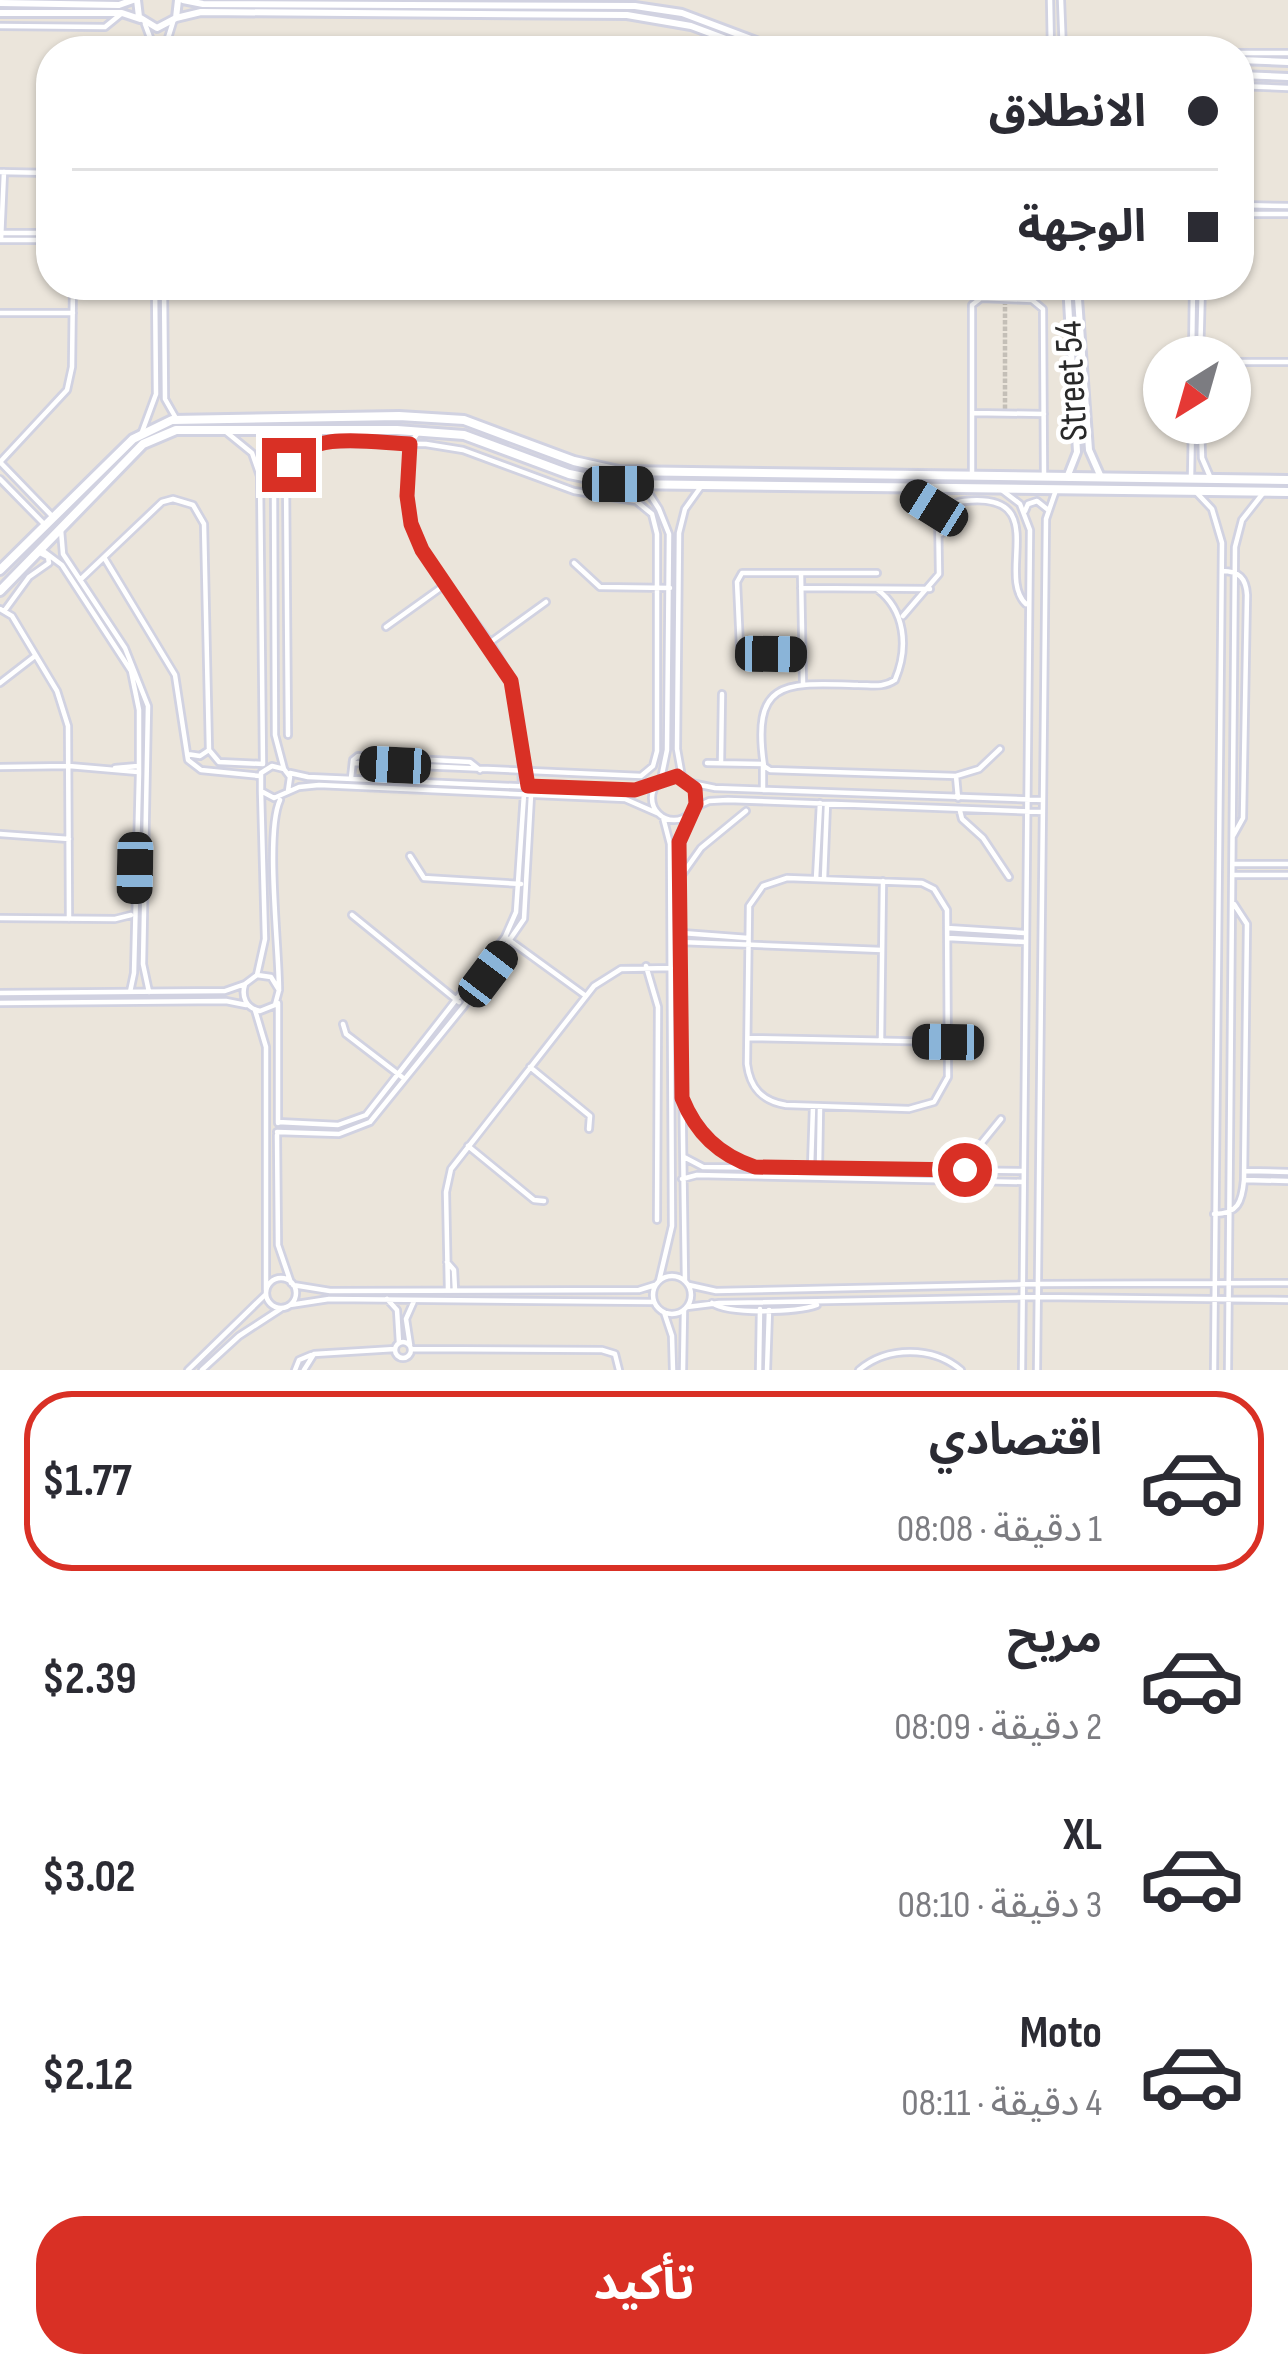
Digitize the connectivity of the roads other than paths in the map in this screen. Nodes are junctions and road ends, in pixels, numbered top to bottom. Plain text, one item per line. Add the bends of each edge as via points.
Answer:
1 (135, 0) edge
2 (180, 0) edge
3 (1050, 0) edge
4 (1061, 0) edge
5 (0, 3) edge
6 (118, 6) edge
7 (0, 13) edge
8 (175, 20) junction
9 (142, 22) junction
10 (0, 26) edge
11 (148, 36) edge
12 (169, 36) edge
13 (718, 36) edge
14 (743, 36) edge
15 (1050, 36) edge
16 (1063, 36) edge
17 (1288, 57) edge
18 (1254, 58) edge
19 (1254, 75) edge
20 (1288, 76) edge
21 (1254, 87) edge
22 (1288, 88) edge
23 (2, 172) edge
24 (36, 173) edge
25 (1254, 209) edge
26 (1288, 210) edge
27 (1, 237) edge
28 (36, 237) edge
29 (73, 300) edge
30 (155, 300) edge
31 (164, 300) edge
32 (975, 300) edge
33 (990, 300) edge
34 (1067, 300) edge
35 (1078, 300) edge
36 (1194, 300) edge
37 (1201, 300) edge
38 (0, 313) edge
39 (73, 314) junction
40 (1195, 336) edge
41 (1198, 336) edge
42 (1251, 362) edge
43 (1288, 362) edge
44 (165, 396) junction
45 (154, 402) junction
46 (972, 413) junction
47 (1044, 413) junction
48 (176, 420) junction
49 (398, 430) junction
50 (225, 431) junction
51 (310, 431) junction
52 (422, 431) junction
53 (142, 432) junction
54 (410, 444) junction
55 (1192, 444) edge
56 (1202, 444) edge
57 (281, 458) junction
58 (256, 460) junction
59 (0, 462) edge
60 (1076, 463) junction
61 (1093, 464) junction
62 (805, 472) junction
63 (828, 472) junction
64 (972, 474) junction
65 (1044, 475) junction
66 (1069, 475) junction
67 (1100, 475) junction
68 (0, 479) edge
69 (1191, 479) junction
70 (1211, 479) junction
71 (1288, 480) edge
72 (643, 484) junction
73 (700, 488) junction
74 (804, 488) junction
75 (831, 488) junction
76 (902, 488) junction
77 (1058, 488) junction
78 (997, 489) junction
79 (1196, 492) junction
80 (1264, 492) junction
81 (1288, 492) edge
82 (946, 508) junction
83 (1047, 509) junction
84 (938, 510) junction
85 (1024, 512) junction
86 (664, 516) junction
87 (54, 518) junction
88 (682, 518) junction
89 (46, 526) junction
90 (1229, 528) junction
91 (274, 529) junction
92 (286, 529) junction
93 (61, 530) junction
94 (941, 534) junction
95 (41, 551) junction
96 (105, 559) junction
97 (65, 563) junction
98 (574, 563) dead end
99 (0, 570) edge
100 (1222, 571) junction
101 (1234, 571) junction
102 (801, 572) junction
103 (840, 573) junction
104 (877, 573) dead end
105 (80, 580) junction
106 (446, 584) junction
107 (657, 588) junction
108 (670, 588) junction
109 (801, 588) junction
110 (840, 589) junction
111 (877, 589) junction
112 (930, 589) junction
113 (0, 591) edge
114 (546, 602) dead end
115 (1029, 605) junction
116 (2, 609) edge
117 (107, 616) junction
118 (901, 619) junction
119 (99, 620) junction
120 (386, 627) dead end
121 (1222, 631) junction
122 (1234, 631) junction
123 (488, 644) junction
124 (802, 655) junction
125 (35, 656) junction
126 (0, 682) edge
127 (802, 683) junction
128 (275, 694) junction
129 (288, 694) junction
130 (722, 694) dead end
131 (288, 735) dead end
132 (1000, 749) dead end
133 (208, 750) junction
134 (185, 753) junction
135 (238, 763) junction
136 (707, 763) dead end
137 (721, 763) junction
138 (263, 764) junction
139 (141, 765) junction
140 (0, 766) edge
141 (69, 766) junction
142 (766, 767) junction
143 (286, 771) junction
144 (523, 771) junction
145 (238, 774) junction
146 (260, 775) junction
147 (956, 776) junction
148 (682, 777) junction
149 (351, 778) junction
150 (662, 779) junction
151 (691, 783) junction
152 (655, 786) junction
153 (526, 790) junction
154 (767, 790) junction
155 (261, 791) junction
156 (288, 791) junction
157 (281, 797) junction
158 (958, 798) junction
159 (983, 799) junction
160 (1026, 800) junction
161 (1043, 800) junction
162 (823, 804) junction
163 (694, 808) junction
164 (960, 809) junction
165 (982, 810) junction
166 (746, 811) dead end
167 (1026, 812) junction
168 (1043, 812) junction
169 (660, 815) junction
170 (687, 816) junction
171 (0, 834) edge
172 (1233, 836) junction
173 (69, 838) junction
174 (410, 856) dead end
175 (1233, 864) junction
176 (1287, 864) edge
177 (1287, 874) edge
178 (1234, 875) junction
179 (1010, 877) dead end
180 (820, 879) junction
181 (679, 880) junction
182 (883, 881) junction
183 (518, 884) junction
184 (526, 884) junction
185 (1234, 904) junction
186 (134, 913) junction
187 (352, 915) dead end
188 (0, 918) edge
189 (116, 919) junction
190 (69, 920) junction
191 (947, 928) junction
192 (134, 930) junction
193 (679, 932) junction
194 (1025, 933) junction
195 (948, 938) junction
196 (509, 940) junction
197 (748, 941) junction
198 (1025, 941) junction
199 (679, 942) junction
200 (882, 950) junction
201 (139, 964) junction
202 (646, 966) junction
203 (671, 968) junction
204 (257, 975) junction
205 (245, 984) junction
206 (280, 990) junction
207 (130, 992) junction
208 (149, 992) junction
209 (0, 993) edge
210 (586, 996) junction
211 (278, 1001) junction
212 (0, 1003) edge
213 (460, 1004) junction
214 (252, 1008) junction
215 (1216, 1018) junction
216 (1229, 1018) junction
217 (671, 1021) junction
218 (681, 1021) junction
219 (344, 1024) dead end
220 (747, 1038) junction
221 (881, 1041) junction
222 (948, 1042) junction
223 (530, 1067) junction
224 (400, 1075) junction
225 (406, 1080) junction
226 (682, 1098) junction
227 (816, 1107) junction
228 (1001, 1119) dead end
229 (278, 1122) junction
230 (328, 1125) junction
231 (589, 1129) dead end
232 (277, 1132) junction
233 (328, 1135) junction
234 (468, 1146) junction
235 (682, 1156) junction
236 (755, 1167) junction
237 (815, 1168) junction
238 (940, 1170) junction
239 (989, 1171) junction
240 (1023, 1171) junction
241 (1244, 1171) junction
242 (1272, 1172) junction
243 (1288, 1172) edge
244 (682, 1179) junction
245 (1244, 1180) junction
246 (989, 1181) junction
247 (1272, 1181) junction
248 (1288, 1181) edge
249 (1023, 1182) junction
250 (544, 1201) dead end
251 (1214, 1214) junction
252 (1230, 1214) junction
253 (657, 1220) dead end
254 (1288, 1281) edge
255 (657, 1283) junction
256 (687, 1283) junction
257 (1214, 1283) junction
258 (1229, 1283) junction
259 (292, 1284) junction
260 (1022, 1284) junction
261 (1040, 1284) junction
262 (980, 1285) junction
263 (452, 1290) junction
264 (266, 1292) junction
265 (1022, 1297) junction
266 (1040, 1297) junction
267 (981, 1298) junction
268 (387, 1299) junction
269 (420, 1299) junction
270 (1215, 1299) junction
271 (1229, 1300) junction
272 (1288, 1300) edge
273 (654, 1301) junction
274 (822, 1302) junction
275 (712, 1303) junction
276 (286, 1306) junction
277 (686, 1308) junction
278 (760, 1309) junction
279 (769, 1309) junction
280 (664, 1312) junction
281 (397, 1346) junction
282 (411, 1347) junction
283 (314, 1354) junction
284 (188, 1370) edge
285 (202, 1370) edge
286 (295, 1370) edge
287 (304, 1370) edge
288 (620, 1370) edge
289 (673, 1370) edge
290 (683, 1370) edge
291 (764, 1370) edge
292 (859, 1370) edge
293 (961, 1370) edge
294 (1022, 1370) edge
295 (1037, 1370) edge
296 (1214, 1370) edge
297 (1228, 1370) edge

1 - 6 street
1 - 9 street
2 - 8 street
2 - 14 street via 635,6
3 - 15 street
4 - 16 street
5 - 6 street
6 - 7 street
6 - 9 street
6 - 10 street via 105,27
8 - 9 street via 162,28
8 - 12 street
8 - 13 street via 197,12 626,15
9 - 11 street
17 - 18 street
19 - 20 street
21 - 22 street
23 - 24 street
23 - 27 street
25 - 26 street
27 - 28 street
29 - 39 street
30 - 45 street
31 - 44 street
32 - 46 street
33 - 47 street via 1037,301 1042,309
34 - 60 street, Street 54
35 - 61 street, Street 54
36 - 40 street
37 - 41 street
38 - 39 street
39 - 59 street via 67,390
42 - 43 street
44 - 45 street
44 - 48 street
45 - 53 street
46 - 47 street
46 - 64 street
47 - 65 street
48 - 53 main road
48 - 62 main road via 432,417 464,420 596,467
49 - 51 main road
49 - 52 main road
49 - 54 street
50 - 51 main road
50 - 58 street
50 - 93 main road via 153,437
51 - 57 street
52 - 54 street
52 - 72 main road via 464,435 593,481
53 - 87 main road
54 - 92 street via 305,448 287,471
54 - 106 street via 411,524
54 - 107 street via 463,450 574,491 636,500 656,524
55 - 69 street
56 - 70 street
57 - 58 street via 268,453
57 - 91 street
58 - 138 street
59 - 87 street
60 - 61 street
60 - 66 street, Street 54
61 - 67 street, Street 54
62 - 63 main road
62 - 74 main road
63 - 64 main road
63 - 75 main road
64 - 65 main road
65 - 66 main road
66 - 67 main road
67 - 69 main road
68 - 89 street
69 - 70 main road
70 - 71 main road
72 - 73 main road
72 - 86 street
73 - 74 main road
73 - 88 street
74 - 75 main road
75 - 76 main road
76 - 78 main road
76 - 84 street
77 - 78 main road
77 - 79 main road
77 - 83 street
78 - 85 street
79 - 80 main road
79 - 90 street
80 - 81 main road
80 - 90 street
82 - 84 street
82 - 94 street
82 - 115 street via 991,502 1011,514 1017,593
83 - 85 street via 1032,502
83 - 161 street
84 - 94 street
85 - 115 street
86 - 88 street
86 - 108 street
87 - 89 main road
88 - 148 street
89 - 99 main road
90 - 100 street
90 - 101 street
91 - 92 street
91 - 128 street
92 - 129 street
93 - 95 main road
93 - 97 street
94 - 112 street
95 - 97 street
95 - 113 main road
95 - 116 street via 49,563
96 - 105 street
96 - 133 street via 162,502 184,500 201,514
96 - 134 street via 175,675
97 - 105 street
97 - 119 street
98 - 107 street via 600,587
100 - 101 street
100 - 121 street
101 - 122 street
101 - 172 street via 1247,595 1243,818
102 - 103 street
102 - 109 street
102 - 124 street via 742,573 737,582 740,647 747,654
103 - 104 street
103 - 110 street
105 - 117 street
106 - 120 street
106 - 123 street
107 - 108 street
107 - 144 street via 651,769 641,776
108 - 150 street
109 - 110 street
109 - 124 street
110 - 111 street
111 - 112 street
111 - 118 street
112 - 118 street
114 - 123 street
115 - 160 street
116 - 125 street
117 - 119 street
117 - 139 street via 148,706
118 - 127 street via 899,671 887,685
119 - 139 street via 137,689
121 - 122 street
121 - 215 street
122 - 172 street
123 - 144 street via 511,681
124 - 127 street
125 - 126 street
125 - 141 street via 65,714
127 - 142 street via 766,704
128 - 129 street
128 - 143 street via 276,747
129 - 131 street
130 - 137 street
132 - 147 street via 979,769
133 - 134 street
133 - 135 street via 219,762
134 - 145 street via 201,770
135 - 138 street
135 - 145 street
136 - 137 street
137 - 142 street
138 - 146 street
139 - 141 street
139 - 186 street
139 - 201 street
140 - 141 street
141 - 173 street
142 - 147 street
142 - 154 street
143 - 146 street via 272,766
143 - 149 street
143 - 156 street
144 - 149 street via 352,763
144 - 153 street
145 - 146 street
146 - 155 street
147 - 158 street
148 - 150 street
148 - 151 street
149 - 153 street
150 - 152 street
151 - 154 street
151 - 163 street
152 - 153 street
152 - 169 street
153 - 156 street
153 - 169 street via 625,799
153 - 183 street
153 - 184 street
154 - 158 street
155 - 157 street
155 - 204 street via 265,939
156 - 157 street
157 - 206 street via 273,830
158 - 159 street
159 - 160 street
159 - 165 street
160 - 161 street
160 - 167 street
161 - 168 street
162 - 163 street via 715,800
162 - 164 street
162 - 180 street
163 - 170 street
164 - 165 street
164 - 179 street
165 - 167 street
166 - 181 street via 701,848
167 - 168 street
167 - 194 street
168 - 261 street
169 - 170 street
169 - 203 street via 670,844
170 - 181 street
171 - 173 street
172 - 175 street
173 - 190 street
174 - 183 street via 424,878
175 - 176 street
175 - 178 street
176 - 177 street
177 - 178 street
178 - 185 street
180 - 182 street
180 - 197 street via 763,886 749,907
181 - 193 street
182 - 191 street via 934,889
182 - 200 street
183 - 184 street
183 - 196 street
184 - 196 street via 524,919
185 - 216 street
185 - 241 street via 1246,924
186 - 189 street
186 - 192 street
187 - 213 street
188 - 190 street
189 - 190 street
189 - 192 street
191 - 194 street
191 - 195 street
192 - 201 street
193 - 197 street
193 - 199 street
194 - 198 street
195 - 198 street
195 - 222 street
196 - 210 street
196 - 213 street
197 - 199 street
197 - 200 street
197 - 220 street
198 - 240 street
199 - 218 street
200 - 221 street
201 - 207 street
201 - 208 street
202 - 203 street
202 - 210 street via 606,976
202 - 253 street via 658,1007
203 - 217 street
204 - 205 street
204 - 206 street via 272,977
205 - 208 street
205 - 214 street
206 - 211 street
207 - 208 street
207 - 209 street
210 - 223 street
211 - 214 street via 265,1011
211 - 229 street
212 - 214 street via 226,1001
213 - 224 street
213 - 225 street
214 - 264 street via 266,1047
215 - 216 street
215 - 251 street
216 - 252 street
217 - 218 street
217 - 255 street via 672,1226
218 - 226 street
219 - 224 street via 346,1034
220 - 221 street
220 - 227 street via 748,1076 762,1097
221 - 222 street
222 - 227 street via 944,1091 921,1108
223 - 231 street via 590,1116
223 - 234 street
224 - 225 street
224 - 230 street via 366,1115
225 - 233 street via 370,1122
226 - 235 street
226 - 236 street via 710,1142
227 - 237 street
228 - 238 street via 975,1151
229 - 230 street
229 - 232 street
230 - 233 street
232 - 233 street
232 - 259 street via 278,1245
234 - 250 street
234 - 263 street via 447,1180
235 - 236 street via 703,1167
235 - 244 street
236 - 237 street
237 - 238 street
238 - 239 street
239 - 240 street
239 - 246 street
240 - 249 street
241 - 242 street
241 - 245 street
242 - 243 street
242 - 247 street
244 - 246 street
244 - 256 street
245 - 247 street
245 - 252 street
246 - 249 street
247 - 248 street
249 - 260 street
251 - 252 street
251 - 257 street
252 - 258 street
254 - 258 street
255 - 256 street via 672,1276
255 - 263 street via 631,1291
255 - 273 street
256 - 262 street via 716,1292
256 - 277 street
257 - 258 street
257 - 261 street
257 - 270 street
258 - 271 street
259 - 263 street
259 - 264 street via 280,1278
259 - 276 street via 295,1298
260 - 261 street
260 - 262 street
260 - 265 street
261 - 266 street
262 - 267 street
264 - 276 street via 269,1303
264 - 284 street
265 - 266 street
265 - 267 street
265 - 294 street
266 - 270 street
266 - 295 street
267 - 274 street
268 - 269 street
268 - 276 street
268 - 281 street via 397,1310
269 - 273 street
269 - 282 street via 408,1310
270 - 271 street
270 - 296 street
271 - 272 street
271 - 297 street
273 - 280 street
274 - 275 street
274 - 279 street
275 - 277 street
275 - 278 street
276 - 285 street
277 - 280 street
277 - 290 street
278 - 279 street
278 - 291 street
279 - 291 street
280 - 289 street
281 - 282 street
281 - 282 street via 404,1358
281 - 283 street
282 - 288 street via 602,1349 615,1354
283 - 286 street
283 - 287 street
292 - 293 street via 891,1353 937,1355

